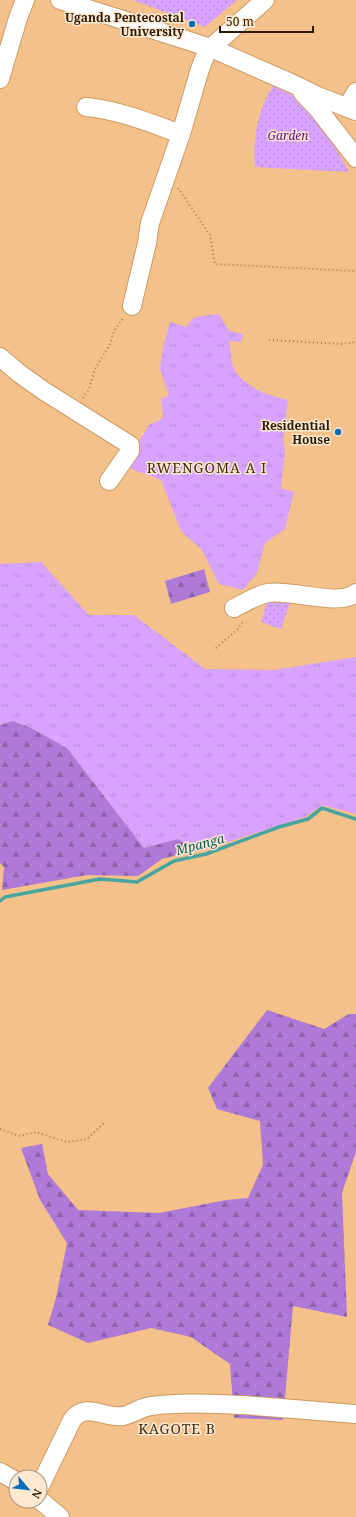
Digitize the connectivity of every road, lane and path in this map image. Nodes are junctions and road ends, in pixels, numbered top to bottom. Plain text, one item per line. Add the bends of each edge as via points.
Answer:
1 (26, 0) edge
2 (60, 0) edge
3 (265, 0) edge
4 (211, 48) junction
5 (0, 79) edge
6 (291, 83) junction
7 (356, 92) edge
8 (86, 107) dead end
9 (352, 110) edge
10 (181, 134) junction
11 (356, 158) edge
12 (167, 172) junction
13 (356, 271) edge
14 (132, 306) joint
15 (269, 340) dead end
16 (356, 342) edge
17 (0, 356) edge
18 (74, 411) junction
19 (109, 481) dead end
20 (356, 593) edge
21 (234, 608) dead end
22 (105, 1122) dead end
23 (0, 1129) edge
24 (356, 1414) edge
25 (48, 1470) edge
26 (48, 1507) edge
27 (60, 1517) edge

1 - 5 street
2 - 4 street
3 - 4 street
4 - 6 street
4 - 10 street via 200,69
6 - 9 street
6 - 11 street via 318,109
7 - 9 street
8 - 10 street via 104,108
10 - 12 street
12 - 13 path via 210,235 215,264
12 - 14 street via 150,223 148,243
14 - 18 path via 118,323 110,344 95,369 89,389
15 - 16 path via 342,344
17 - 18 street via 20,374
18 - 19 street via 130,445 130,451
20 - 21 street via 349,597 330,598 268,593
22 - 23 path via 87,1139 67,1142 36,1132 20,1136
24 - 25 street via 190,1402 149,1406 124,1416 83,1411 72,1420
26 - 27 street

